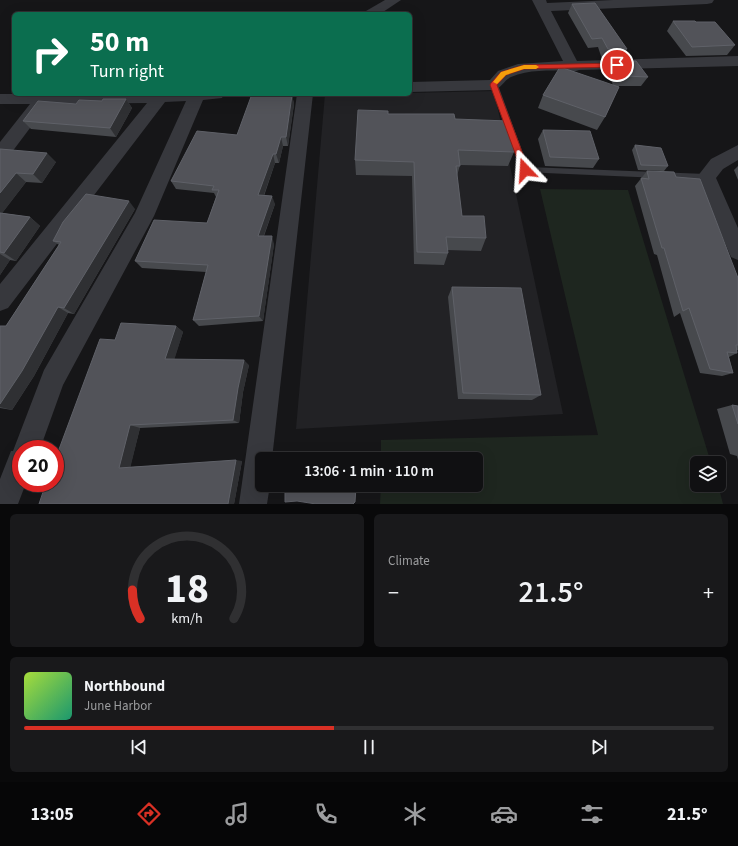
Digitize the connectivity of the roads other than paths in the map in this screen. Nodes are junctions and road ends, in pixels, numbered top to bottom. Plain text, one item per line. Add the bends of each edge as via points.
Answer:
1 (394, 0) edge
2 (707, 0) edge
3 (541, 3) edge
4 (374, 12) edge
5 (738, 61) edge
6 (573, 67) junction
7 (494, 85) junction
8 (412, 87) edge
9 (176, 96) edge
10 (206, 96) edge
11 (305, 96) edge
12 (160, 97) junction
13 (43, 98) junction
14 (0, 99) edge
15 (738, 152) edge
16 (0, 155) edge
17 (706, 177) junction
18 (738, 251) edge
19 (0, 300) edge
20 (29, 440) edge
21 (12, 484) edge
22 (4, 504) edge
23 (254, 504) edge

1 - 4 street
2 - 3 street
3 - 6 street
5 - 6 street
6 - 7 street via 524,67 503,74
7 - 8 street
7 - 17 lane via 525,170
9 - 12 street
10 - 20 street via 144,216 53,379
11 - 23 street
12 - 13 street
12 - 19 street
13 - 14 street
13 - 16 street
15 - 17 street via 717,164
17 - 18 street
21 - 22 street

